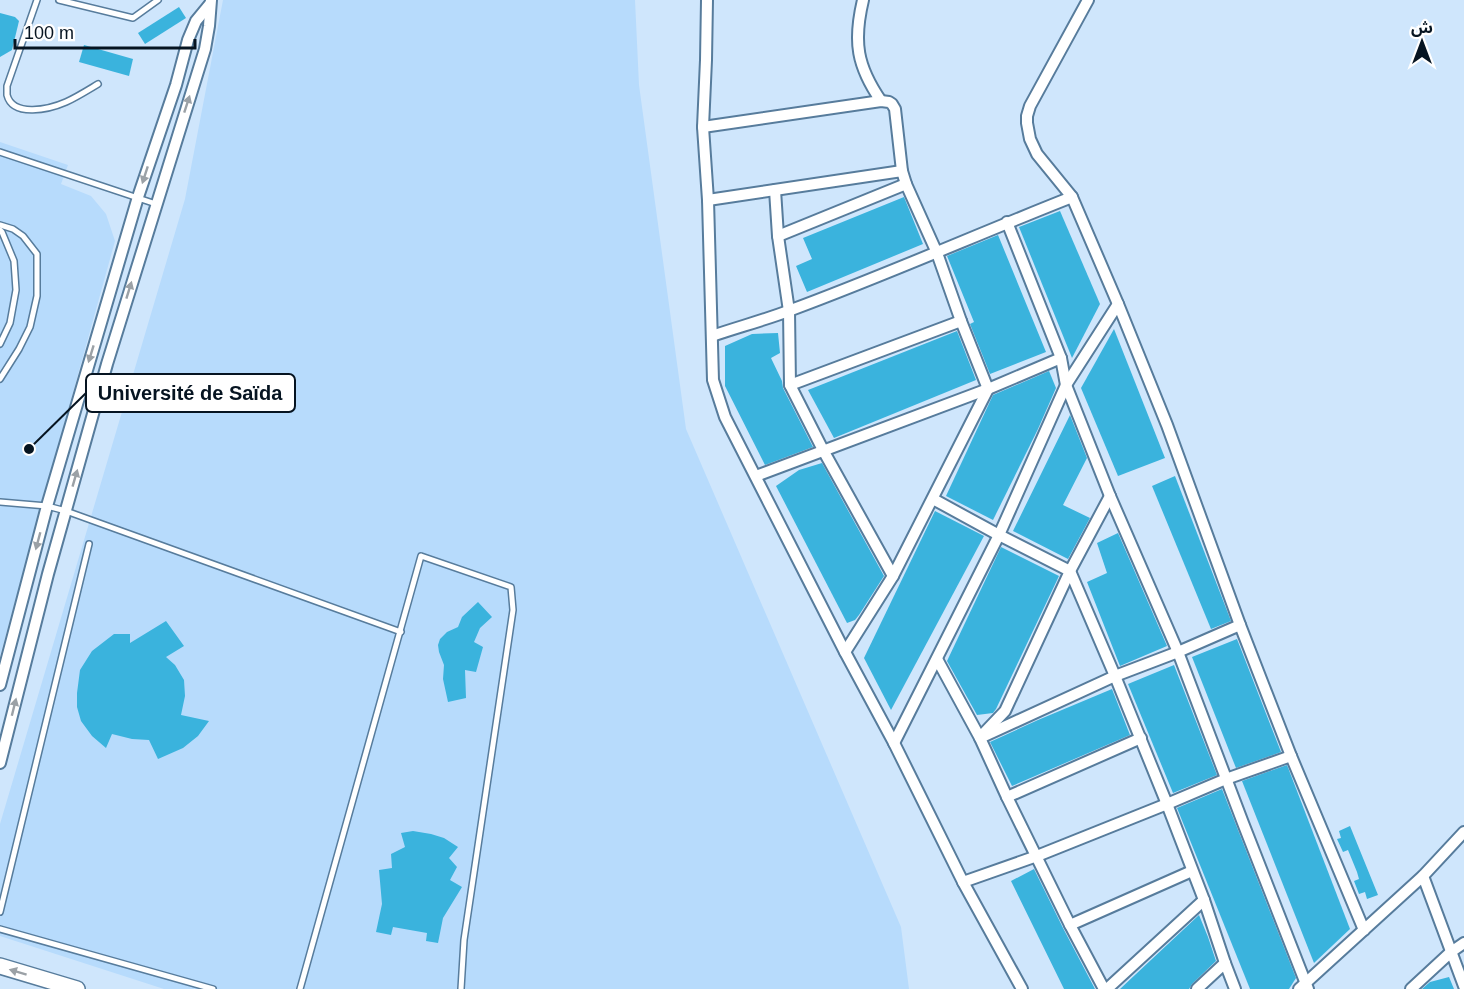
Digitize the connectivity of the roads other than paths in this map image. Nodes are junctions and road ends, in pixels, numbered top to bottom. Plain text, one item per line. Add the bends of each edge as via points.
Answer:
1 (37, 0) edge
2 (59, 0) edge
3 (158, 0) edge
4 (707, 0) edge
5 (863, 0) edge
6 (1088, 0) edge
7 (211, 2) edge
8 (99, 84) dead end
9 (881, 101) junction
10 (703, 127) junction
11 (0, 152) edge
12 (902, 171) junction
13 (906, 184) junction
14 (775, 190) junction
15 (1072, 196) junction
16 (138, 197) junction
17 (708, 200) junction
18 (156, 204) junction
19 (1007, 222) junction
20 (0, 225) edge
21 (0, 230) edge
22 (778, 236) junction
23 (937, 253) junction
24 (1118, 304) junction
25 (789, 311) junction
26 (961, 321) junction
27 (712, 336) junction
28 (0, 344) edge
29 (1061, 358) junction
30 (0, 379) edge
31 (790, 385) junction
32 (1066, 385) junction
33 (988, 389) junction
34 (823, 450) junction
35 (756, 476) junction
36 (1110, 496) junction
37 (933, 499) junction
38 (0, 502) edge
39 (47, 506) junction
40 (66, 511) junction
41 (999, 535) junction
42 (89, 544) dead end
43 (1070, 571) junction
44 (893, 576) junction
45 (1240, 625) junction
46 (401, 632) junction
47 (845, 652) junction
48 (1178, 652) junction
49 (937, 659) junction
50 (1115, 676) junction
51 (0, 685) edge
52 (980, 738) junction
53 (1141, 738) junction
54 (894, 743) junction
55 (1291, 756) junction
56 (0, 763) edge
57 (1226, 779) junction
58 (1007, 797) junction
59 (1167, 804) junction
60 (1464, 832) edge
61 (1037, 856) junction
62 (1192, 871) junction
63 (1423, 876) junction
64 (963, 882) junction
65 (1204, 900) junction
66 (0, 912) edge
67 (1070, 925) junction
68 (0, 929) edge
69 (1364, 930) junction
70 (1464, 938) edge
71 (1464, 943) edge
72 (1452, 952) junction
73 (1225, 963) junction
74 (0, 966) edge
75 (1464, 986) edge
76 (1304, 987) edge
77 (76, 989) edge
78 (213, 989) edge
79 (300, 989) edge
80 (461, 989) edge
81 (1022, 989) edge
82 (1106, 989) edge
83 (1197, 989) edge
84 (1235, 989) edge
85 (1411, 989) edge

1 - 8 lane via 7,86 12,105 37,111 64,103
2 - 3 lane via 133,18
4 - 10 street
5 - 9 street via 858,35 860,58
6 - 15 street via 1027,116 1037,154
7 -> 16 street via 188,40
18 -> 7 street via 205,49
9 - 10 street
9 - 12 street via 889,102 895,109
10 - 17 street
11 - 16 lane
12 - 13 street
12 - 14 street
13 - 22 street
13 - 23 street
14 - 17 street
14 - 22 street
15 - 19 street
15 - 24 street
16 - 18 lane
16 -> 39 street
17 - 27 street
40 -> 18 street
19 - 23 street
19 - 29 street
20 - 30 lane via 23,236 37,254 37,296 30,327
21 - 28 lane via 14,261 16,290 10,323
22 - 25 street
23 - 25 street
23 - 26 street
24 - 32 street
24 - 45 street
25 - 27 street
25 - 31 street
26 - 31 street
26 - 33 street
27 - 35 street via 713,380 725,417
29 - 32 street
29 - 33 street
31 - 34 street
32 - 36 street
32 - 41 street
33 - 34 street
33 - 37 street
34 - 35 street
34 - 44 street
35 - 47 street
36 - 43 street
36 - 48 street
37 - 41 street
37 - 44 street
38 - 39 lane
39 - 40 lane
39 -> 51 street
40 - 46 lane
56 -> 40 street
41 - 43 street
41 - 49 street
42 - 66 lane
43 - 50 street
43 - 52 street via 1005,711
44 - 47 street
45 - 48 street
45 - 55 street
46 - 79 lane
46 - 80 lane via 422,556 511,586 513,610 466,928
47 - 54 street
48 - 50 street
48 - 57 street
49 - 52 street
49 - 54 street
50 - 52 street
50 - 53 street
52 - 58 street
53 - 58 street
53 - 59 street
54 - 64 street
55 - 57 street
55 - 69 street
57 - 59 street
57 - 76 street
58 - 61 street
59 - 61 street
59 - 62 street
60 - 63 street
61 - 64 street
61 - 67 street
62 - 65 street
62 - 67 street
63 - 69 street
63 - 72 street
64 - 81 street
65 - 73 street
65 - 82 street
67 - 82 street
68 - 78 lane
69 - 76 street
70 - 72 street
71 - 72 street
72 - 75 street
72 - 85 street
73 - 83 street
73 - 84 street
77 -> 74 main road

